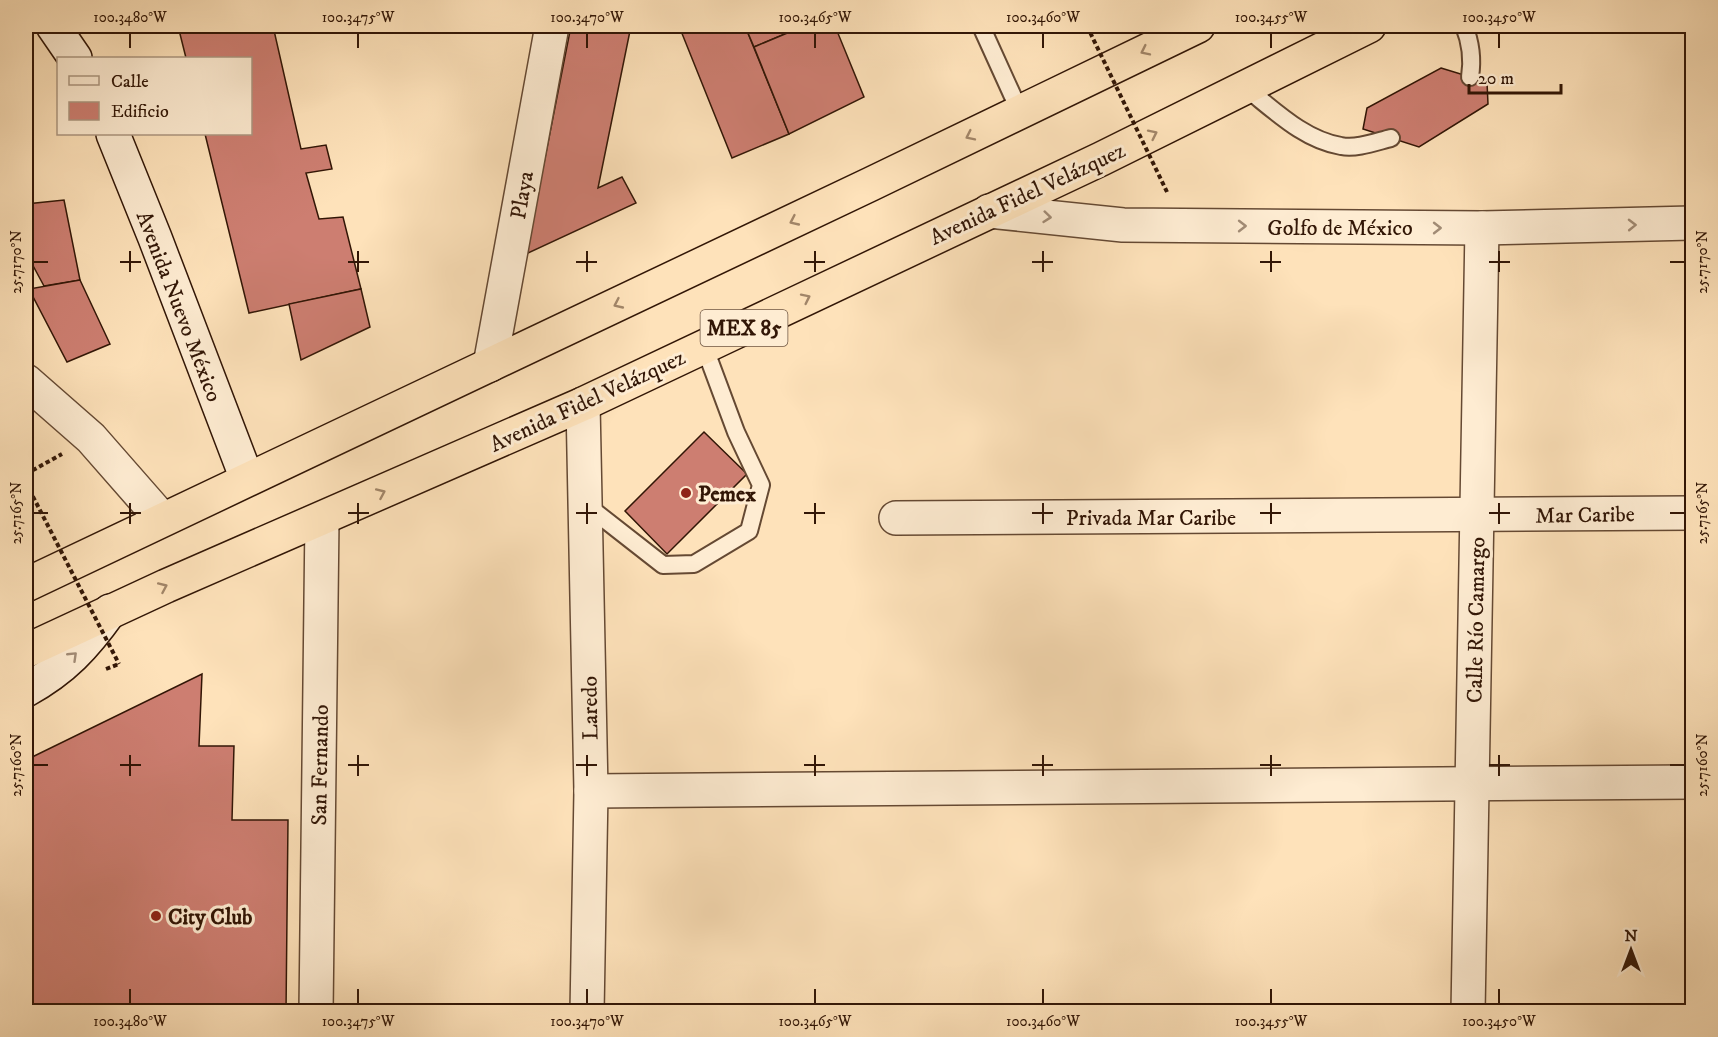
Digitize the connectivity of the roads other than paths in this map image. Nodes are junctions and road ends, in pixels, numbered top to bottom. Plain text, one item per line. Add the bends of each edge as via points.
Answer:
1 (53, 26) edge
2 (552, 26) edge
3 (981, 26) edge
4 (1198, 26) edge
5 (1369, 26) edge
6 (1464, 26) edge
7 (74, 57) edge
8 (1470, 77) dead end
9 (1246, 88) junction
10 (1020, 112) junction
11 (113, 135) edge
12 (1391, 138) dead end
13 (989, 211) junction
14 (1692, 224) edge
15 (1482, 228) junction
16 (704, 346) junction
17 (490, 365) junction
18 (26, 381) edge
19 (583, 404) junction
20 (247, 479) junction
21 (585, 503) junction
22 (1692, 513) edge
23 (1477, 515) junction
24 (896, 518) dead end
25 (162, 519) junction
26 (322, 519) junction
27 (26, 585) edge
28 (110, 611) junction
29 (26, 651) edge
30 (26, 690) edge
31 (1692, 782) edge
32 (1472, 784) junction
33 (591, 791) junction
34 (316, 1011) edge
35 (587, 1011) edge
36 (1468, 1011) edge

1 - 7 street
2 - 17 street, Playa
3 - 10 lane
4 -> 10 highway
5 - 9 highway, Avenida Fidel Velázquez / MEX 85
6 - 8 lane via 1473,62
9 - 12 lane via 1317,139 1342,147
13 -> 9 highway, Avenida Fidel Velázquez / MEX 85
10 -> 17 highway
11 - 20 street, Avenida Nuevo México
13 -> 15 street, Golfo de México via 1123,225
16 -> 13 highway, Avenida Fidel Velázquez / MEX 85
15 -> 14 street, Golfo de México
15 - 23 street, Calle Río Camargo
16 - 19 highway, Avenida Fidel Velázquez / MEX 85
16 - 21 lane via 736,432 761,485 749,531 694,564 663,565
17 - 20 highway
18 - 25 street via 92,438
19 - 21 street, Laredo
26 -> 19 highway, Avenida Fidel Velázquez / MEX 85
20 - 25 highway
21 - 33 street, Laredo
22 - 23 street, Mar Caribe
23 - 24 street, Privada Mar Caribe
23 - 32 street, Calle Río Camargo
25 - 27 highway
28 -> 26 highway, Avenida Fidel Velázquez / MEX 85
26 - 34 street, San Fernando
28 - 29 highway, Avenida Fidel Velázquez / MEX 85
30 -> 28 street via 74,657
31 - 32 street
32 - 33 street
32 - 36 street, Calle Río Camargo
33 - 35 street, Laredo

